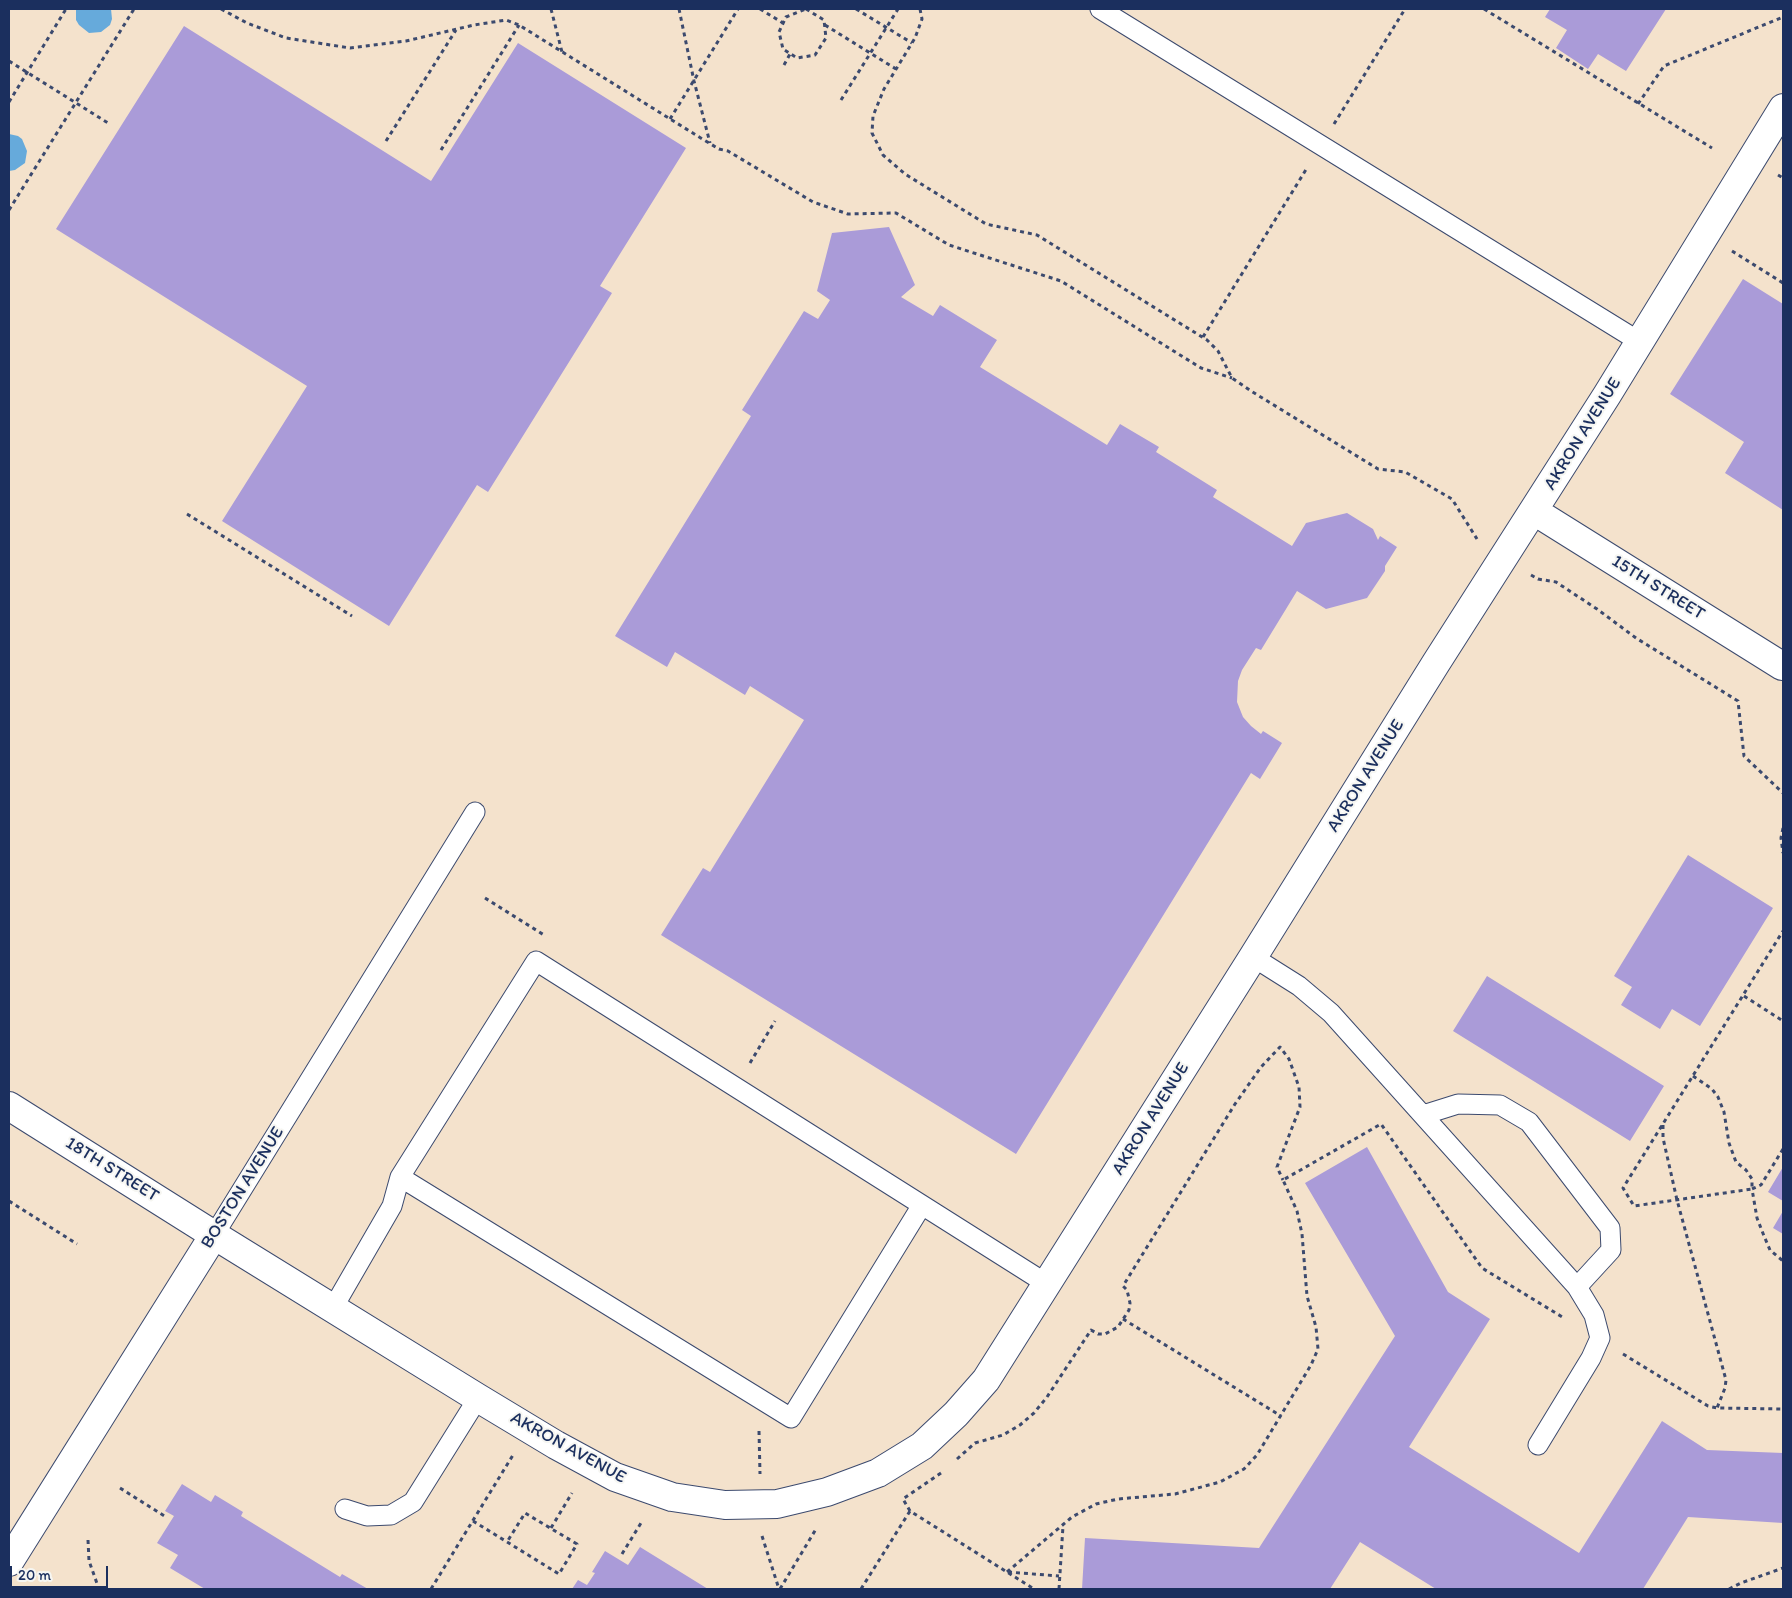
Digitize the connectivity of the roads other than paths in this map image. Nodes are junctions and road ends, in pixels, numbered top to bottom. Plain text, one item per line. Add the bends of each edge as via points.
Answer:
1 (1100, 9) edge
2 (1783, 108) edge
3 (1640, 342) junction
4 (1534, 510) junction
5 (1783, 668) edge
6 (475, 812) dead end
7 (1253, 957) junction
8 (9, 1106) edge
9 (1424, 1116) junction
10 (400, 1177) junction
11 (922, 1205) junction
12 (214, 1235) junction
13 (1047, 1284) junction
14 (1577, 1287) junction
15 (333, 1308) junction
16 (478, 1398) junction
17 (1538, 1445) dead end
18 (344, 1509) dead end
19 (9, 1562) edge

1 - 3 lane
2 - 3 street, AKRON AVENUE
3 - 4 street, AKRON AVENUE
4 - 5 street, 15TH STREET
4 - 7 street, AKRON AVENUE
6 - 12 lane, BOSTON AVENUE
7 - 9 lane via 1299,986 1331,1013
7 - 13 street, AKRON AVENUE
8 - 12 street, 18TH STREET
9 - 14 lane
9 - 14 lane via 1458,1104 1500,1105 1529,1122 1610,1228 1611,1250
10 - 11 lane via 791,1418
10 - 11 lane via 536,961
10 - 15 lane via 392,1206
11 - 13 lane
12 - 15 street, AKRON AVENUE
12 - 19 street, BOSTON AVENUE
13 - 16 street, AKRON AVENUE via 986,1380 922,1446 878,1473 827,1492 777,1504 726,1505 672,1497 615,1477
14 - 17 lane via 1594,1315 1599,1340 1592,1358
15 - 16 street, AKRON AVENUE
16 - 18 lane via 413,1502 391,1516 367,1516

